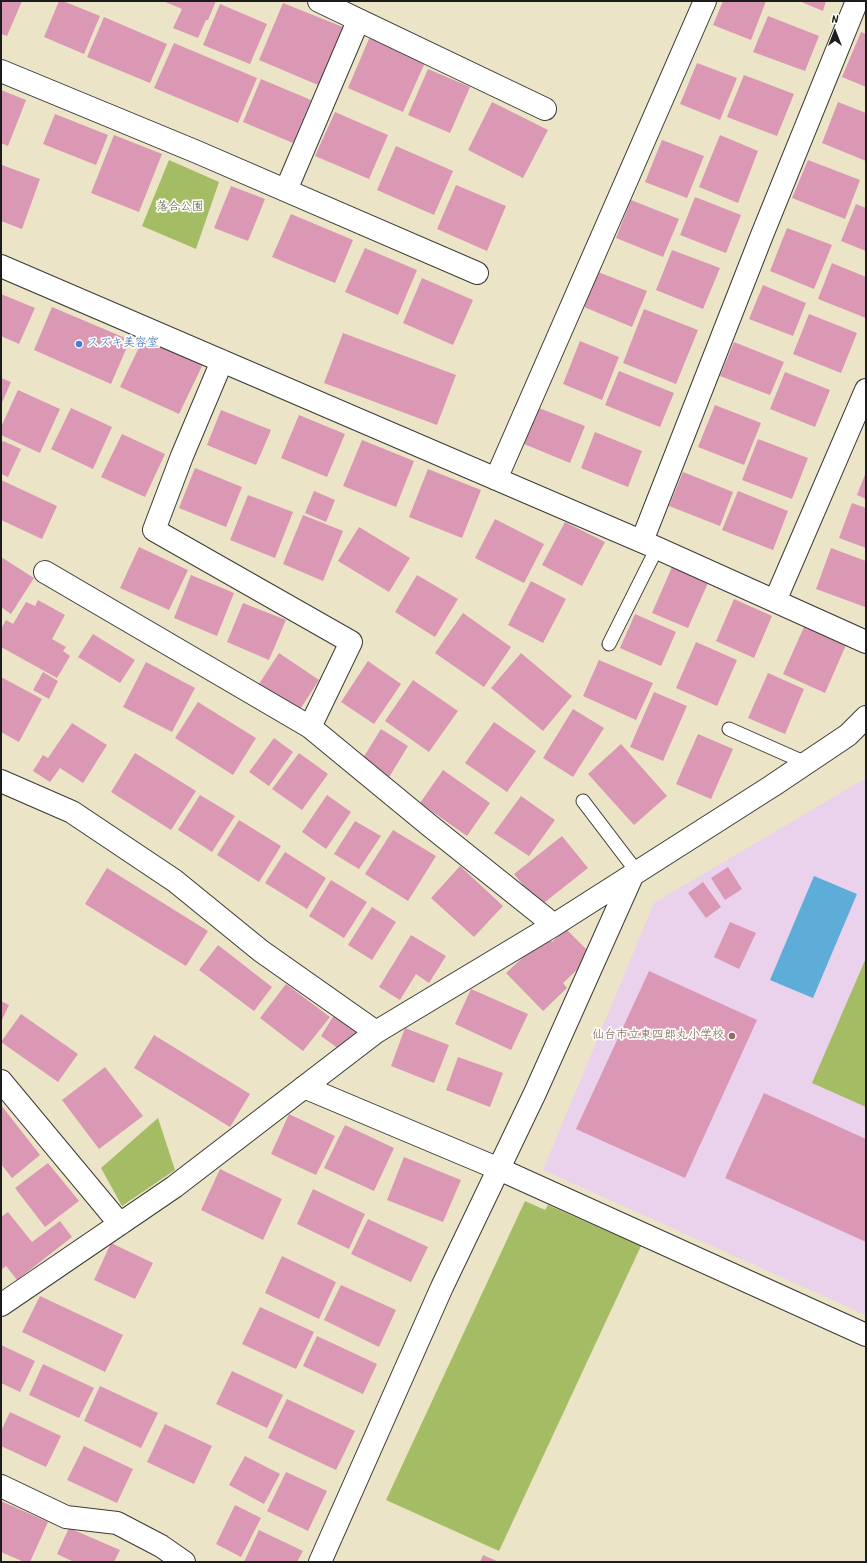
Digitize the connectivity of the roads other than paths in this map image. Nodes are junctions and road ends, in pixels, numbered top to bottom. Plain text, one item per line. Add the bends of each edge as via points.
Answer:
1 (319, 1) edge
2 (705, 1) edge
3 (857, 1) edge
4 (358, 21) junction
5 (1, 71) edge
6 (544, 109) dead end
7 (286, 190) junction
8 (1, 266) edge
9 (477, 273) dead end
10 (222, 361) junction
11 (866, 390) edge
12 (496, 479) junction
13 (649, 544) junction
14 (45, 572) dead end
15 (775, 601) junction
16 (866, 642) edge
17 (609, 644) dead end
18 (866, 717) edge
19 (310, 727) junction
20 (729, 730) dead end
21 (806, 763) junction
22 (1, 781) edge
23 (583, 801) dead end
24 (635, 873) junction
25 (554, 925) junction
26 (376, 1032) junction
27 (1, 1081) edge
28 (304, 1087) junction
29 (499, 1169) junction
30 (120, 1224) junction
31 (1, 1305) edge
32 (866, 1335) edge
33 (1, 1486) edge
34 (184, 1562) edge
35 (320, 1562) edge

1 - 4 street
2 - 12 street
3 - 13 street via 759,242
4 - 6 street
4 - 7 street
5 - 7 street
7 - 9 street
8 - 10 street
10 - 12 street
10 - 19 street via 154,530 351,642
11 - 15 street
12 - 13 street
13 - 15 street
13 - 17 lane
14 - 19 street
15 - 16 street
18 - 21 street via 848,735
19 - 25 street
20 - 21 lane
21 - 24 street
22 - 26 street via 72,812 169,876 262,951
23 - 24 lane
24 - 25 street
24 - 29 street
25 - 26 street
26 - 28 street
27 - 30 street
28 - 29 street
28 - 30 street via 174,1187
29 - 32 street
29 - 35 street via 442,1287
30 - 31 street
33 - 34 street via 66,1516 117,1523 161,1546

